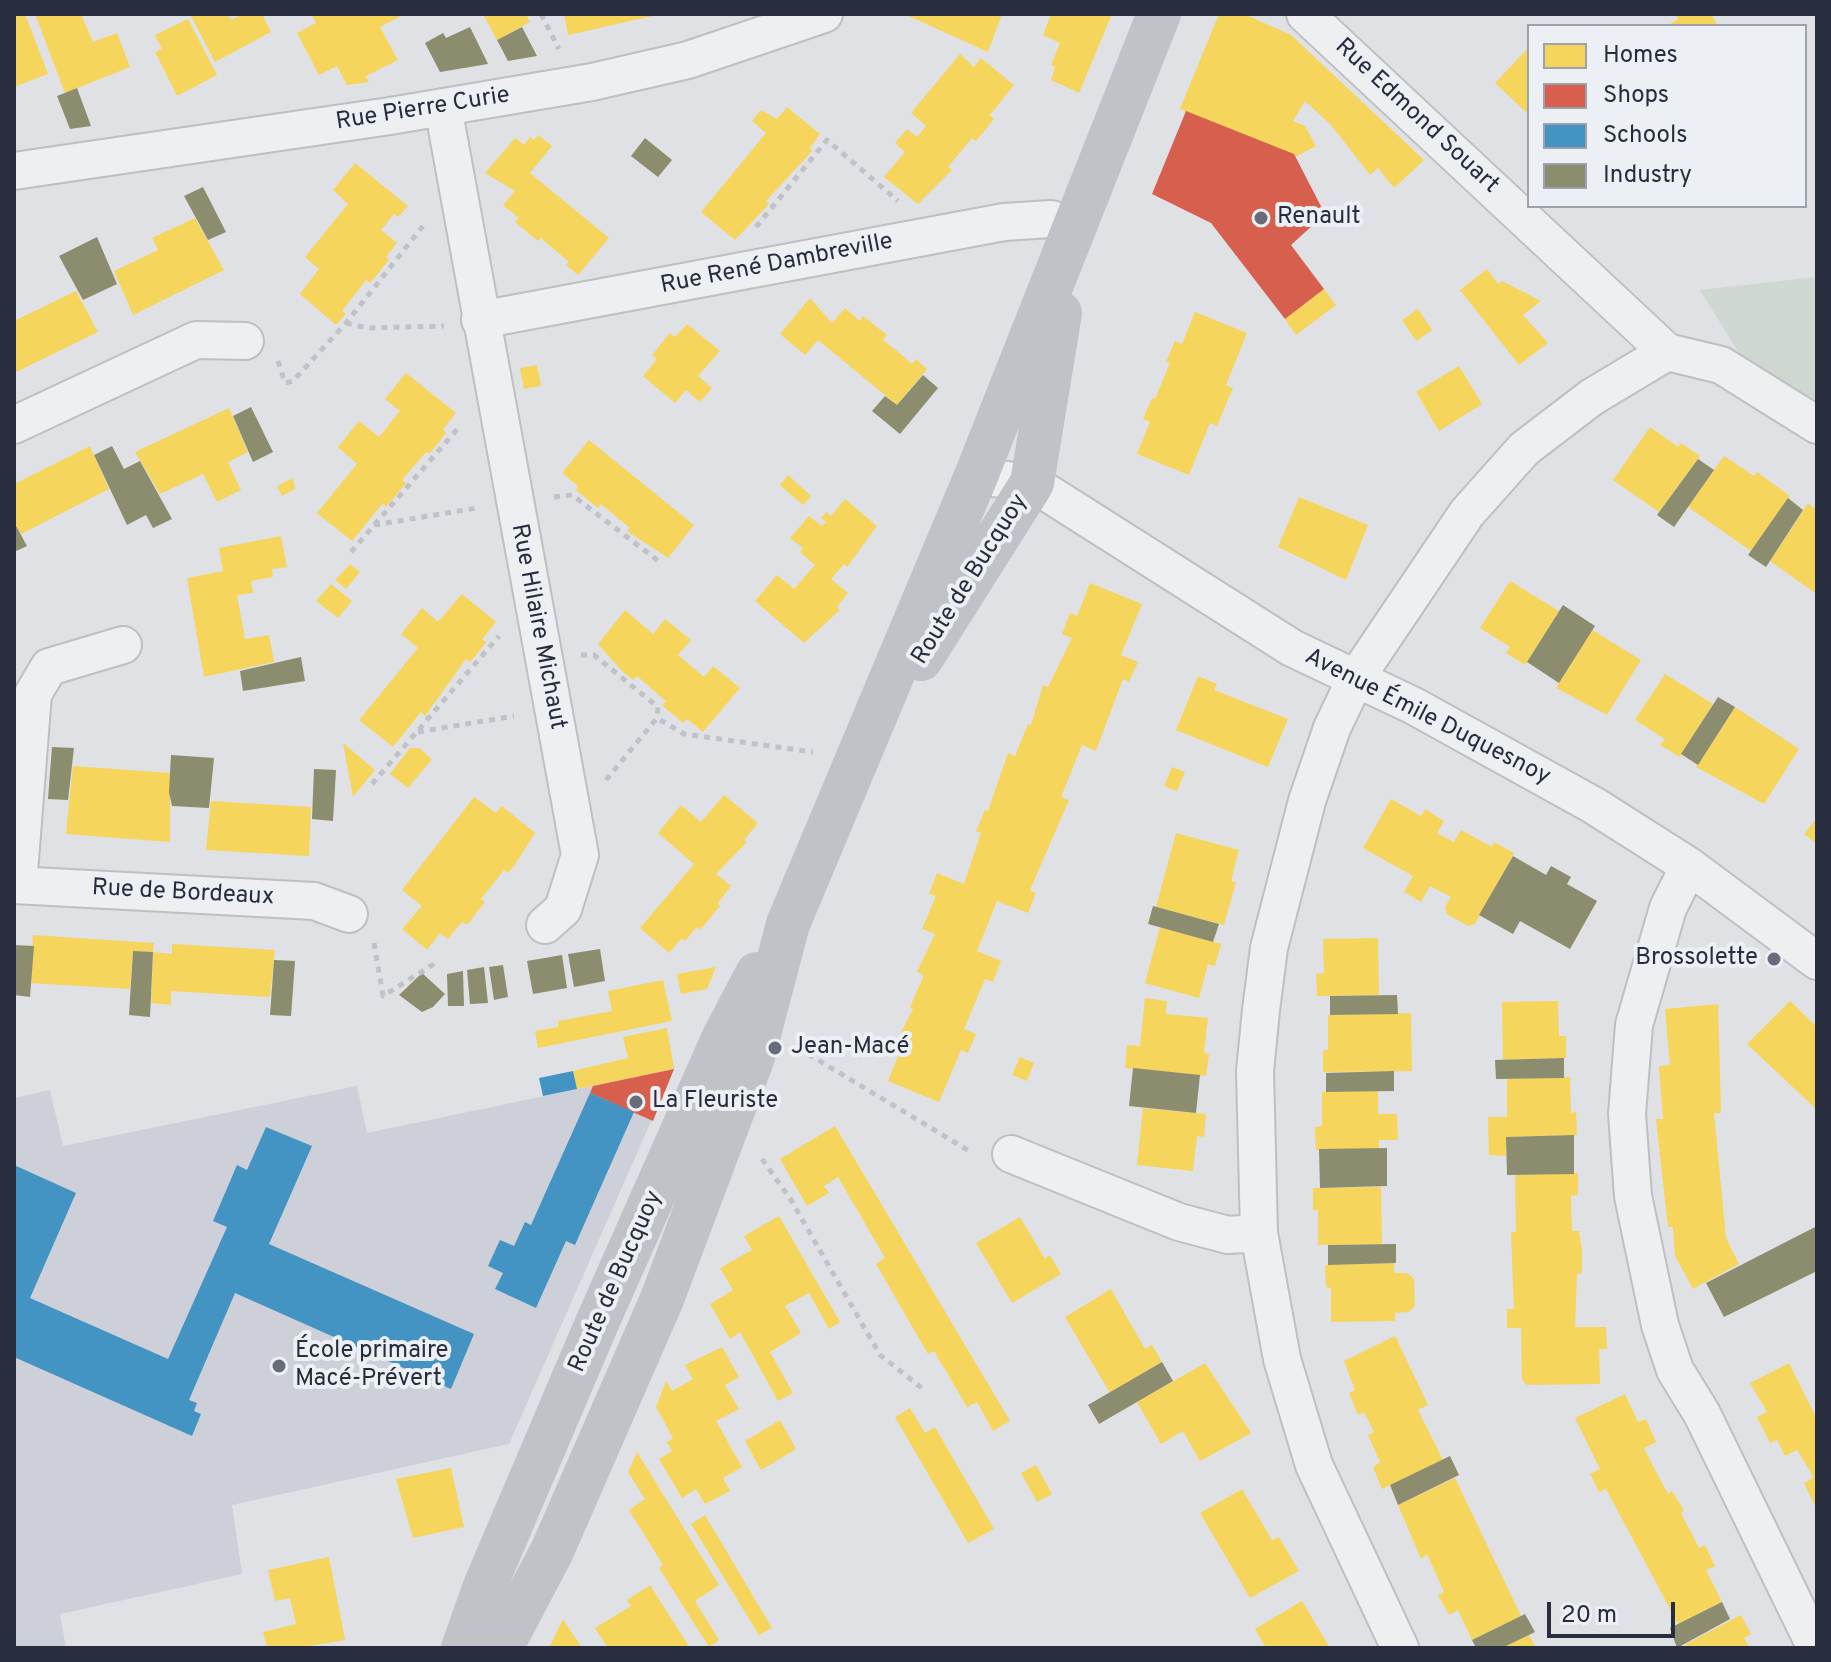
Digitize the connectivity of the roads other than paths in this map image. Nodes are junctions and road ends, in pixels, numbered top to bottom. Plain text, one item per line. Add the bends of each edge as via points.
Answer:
1 (824, 14) edge
2 (1159, 14) edge
3 (1305, 14) edge
4 (443, 107) junction
5 (14, 171) edge
6 (1074, 225) junction
7 (480, 320) junction
8 (245, 341) road end
9 (1667, 352) junction
10 (1020, 365) junction
11 (14, 425) edge
12 (1817, 425) edge
13 (976, 476) junction
14 (1032, 483) junction
15 (123, 645) dead end
16 (1356, 678) junction
17 (833, 764) junction
18 (1689, 866) junction
19 (16, 885) edge
20 (349, 914) road end
21 (788, 924) junction
22 (545, 925) dead end
23 (1817, 961) edge
24 (1011, 1154) road end
25 (1259, 1233) junction
26 (463, 1648) edge
27 (501, 1648) edge
28 (1400, 1648) edge
29 (1816, 1648) edge

1 - 4 street, Rue Pierre Curie via 688,60
2 - 6 main road, Route de Bucquoy
3 - 9 street, Rue Edmond Souart
4 - 5 street, Rue Pierre Curie
4 - 7 street, Rue Hilaire Michaut
6 - 7 street, Rue René Dambreville via 1051,219 1004,222
6 - 10 main road, Route de Bucquoy
6 - 14 main road, Route de Bucquoy
7 - 22 street, Rue Hilaire Michaut via 580,855 563,909
8 - 11 street via 196,340
9 - 12 street, Rue Edmond Souart via 1721,365
9 - 16 street via 1592,397 1524,449 1467,513
10 - 13 main road, Route de Bucquoy
10 - 14 street via 1010,438
13 - 14 street
13 - 17 main road, Route de Bucquoy
14 - 16 street, Avenue Émile Duquesnoy via 1292,648
14 - 17 main road, Route de Bucquoy
15 - 19 street via 49,667 33,694
16 - 18 street, Avenue Émile Duquesnoy via 1580,797
16 - 25 street via 1307,801 1269,948 1255,1071
17 - 21 main road, Route de Bucquoy
18 - 23 street, Avenue Émile Duquesnoy
18 - 29 street via 1668,908 1634,1025 1627,1114 1633,1196 1660,1325 1675,1370 1702,1414
19 - 20 street, Rue de Bordeaux via 314,901
21 - 26 main road, Route de Bucquoy via 723,1039 497,1558
21 - 27 main road, Route de Bucquoy via 761,1030 662,1299 552,1551
24 - 25 street via 1179,1222 1228,1235
25 - 28 street via 1282,1359 1314,1465

